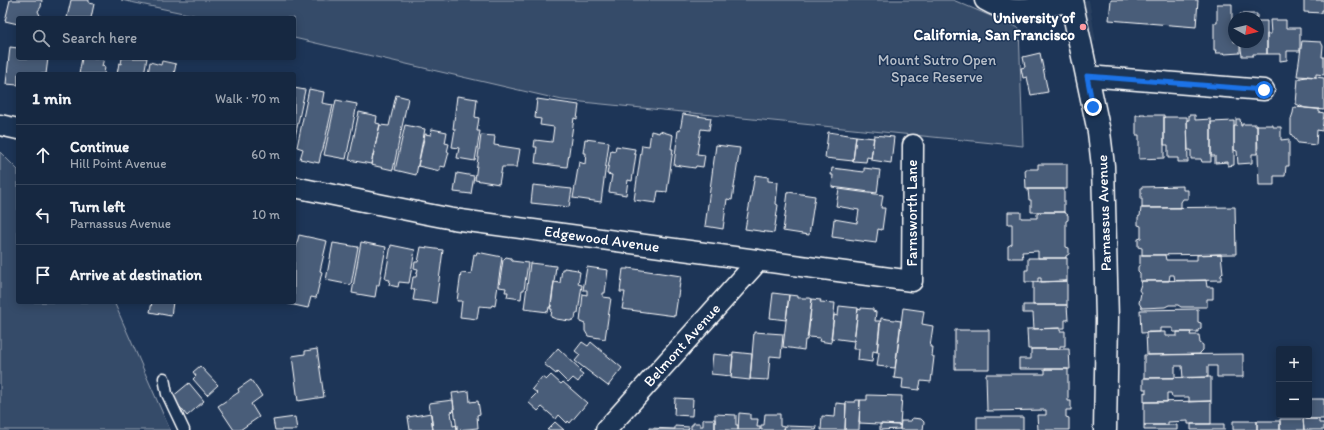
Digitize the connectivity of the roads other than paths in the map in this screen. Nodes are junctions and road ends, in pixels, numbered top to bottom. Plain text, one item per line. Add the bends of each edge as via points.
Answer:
1 (985, 0) edge
2 (1071, 0) edge
3 (1087, 76) junction
4 (1264, 90) dead end
5 (0, 125) edge
6 (16, 129) edge
7 (913, 145) dead end
8 (296, 187) edge
9 (759, 260) junction
10 (912, 281) joint
11 (164, 378) dead end
12 (184, 430) edge
13 (606, 430) edge
14 (1105, 430) edge

1 - 2 street via 1007,9 1018,10
2 - 3 street, Parnassus Avenue
3 - 4 street
3 - 14 street, Parnassus Avenue via 1101,143 1103,166 1107,319
5 - 6 street
7 - 10 street, Farnsworth Lane
8 - 9 street, Edgewood Avenue via 446,218
9 - 10 street, Edgewood Avenue
9 - 13 street, Belmont Avenue
11 - 12 lane via 167,394

